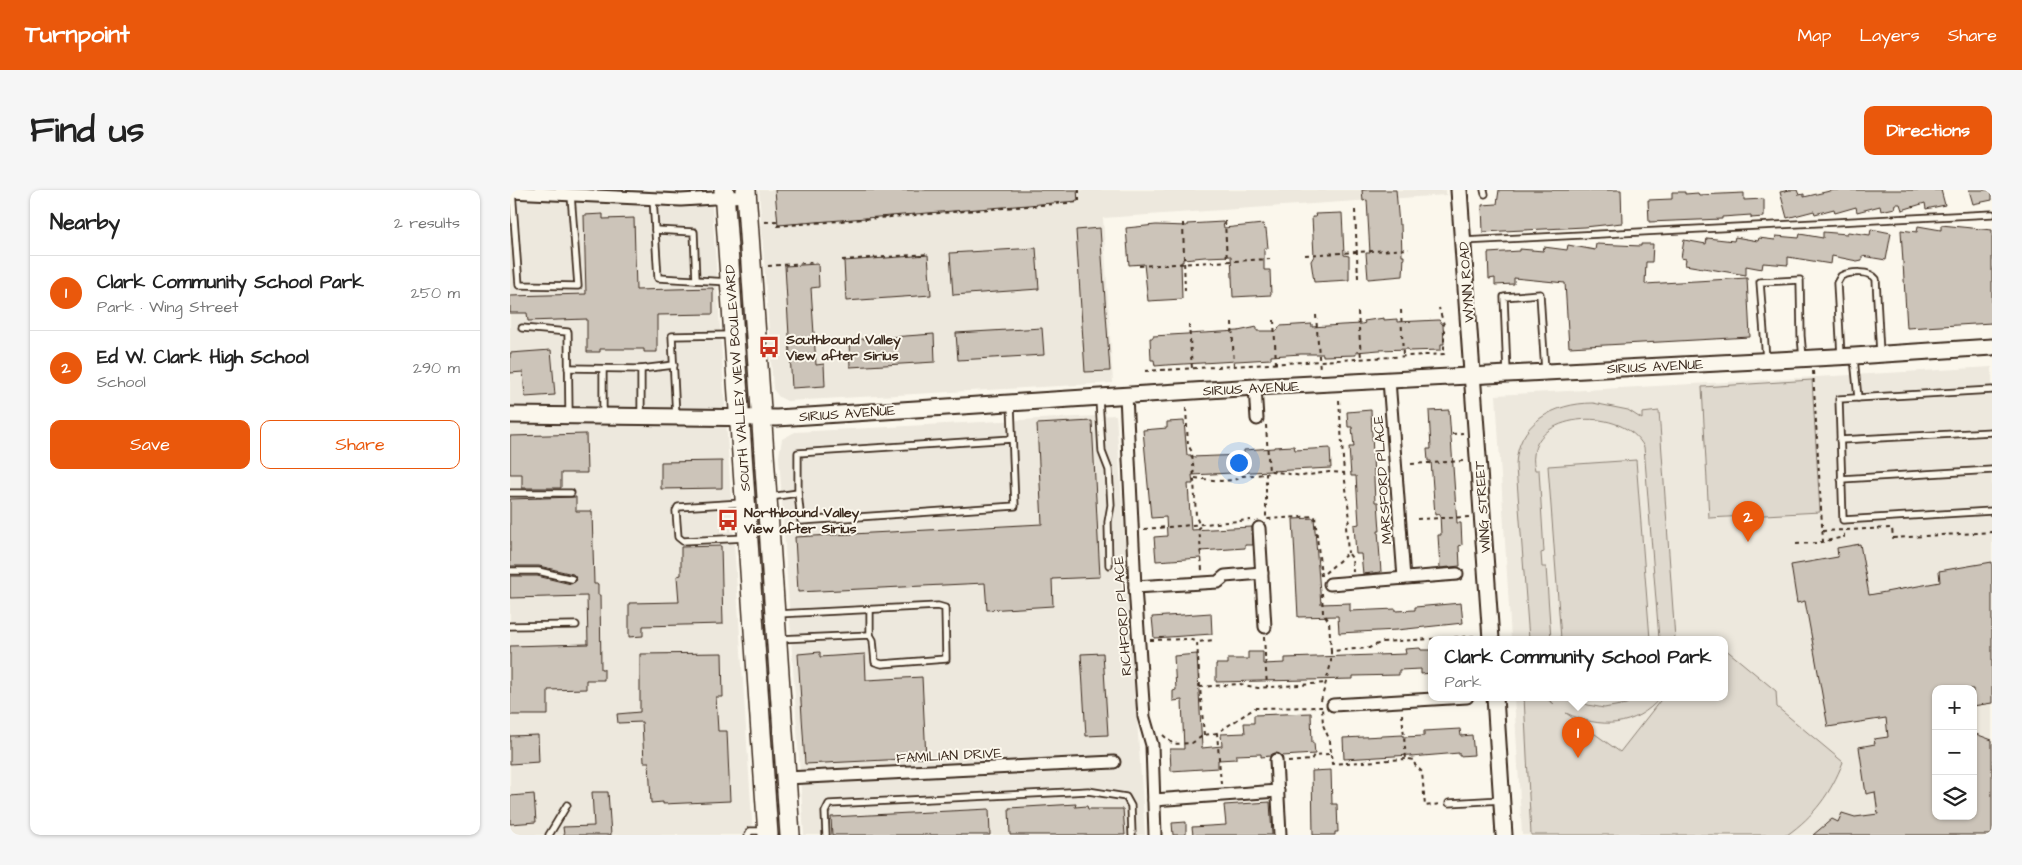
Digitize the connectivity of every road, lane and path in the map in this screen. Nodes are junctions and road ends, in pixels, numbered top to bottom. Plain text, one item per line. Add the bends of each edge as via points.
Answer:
1 (1079, 190) edge
2 (1459, 190) edge
3 (512, 191) edge
4 (571, 192) edge
5 (602, 193) edge
6 (746, 193) edge
7 (725, 194) edge
8 (681, 195) edge
9 (652, 198) junction
10 (1355, 210) dead end
11 (1992, 214) edge
12 (1225, 221) dead end
13 (762, 222) dead end
14 (1183, 222) dead end
15 (655, 230) junction
16 (1463, 241) junction
17 (1409, 249) dead end
18 (1357, 252) junction
19 (928, 254) dead end
20 (1305, 255) dead end
21 (1270, 259) dead end
22 (842, 260) dead end
23 (817, 262) dead end
24 (1227, 262) junction
25 (1185, 264) junction
26 (765, 266) dead end
27 (1139, 266) dead end
28 (1358, 278) dead end
29 (696, 280) junction
30 (752, 280) junction
31 (731, 282) junction
32 (1185, 292) dead end
33 (1439, 308) dead end
34 (1401, 310) dead end
35 (1358, 312) dead end
36 (1316, 315) dead end
37 (1274, 320) dead end
38 (1232, 322) dead end
39 (1189, 324) dead end
40 (522, 328) dead end
41 (734, 335) junction
42 (1992, 347) edge
43 (1880, 354) junction
44 (1404, 356) junction
45 (1847, 356) junction
46 (1803, 358) junction
47 (1361, 359) junction
48 (1766, 360) junction
49 (1319, 362) junction
50 (1276, 364) junction
51 (674, 365) junction
52 (1234, 367) junction
53 (568, 368) junction
54 (1192, 368) junction
55 (603, 369) junction
56 (641, 369) junction
57 (1320, 370) dead end
58 (1145, 371) dead end
59 (1546, 371) junction
60 (1813, 371) dead end
61 (1507, 373) junction
62 (1472, 375) junction
63 (1389, 380) junction
64 (1255, 387) junction
65 (1992, 390) edge
66 (1126, 395) junction
67 (1099, 397) junction
68 (1858, 398) junction
69 (1339, 400) dead end
70 (1011, 402) junction
71 (1186, 408) dead end
72 (510, 415) edge
73 (569, 416) junction
74 (603, 417) junction
75 (740, 417) junction
76 (641, 418) junction
77 (676, 418) junction
78 (762, 418) junction
79 (1262, 419) joint
80 (1992, 432) edge
81 (1463, 433) dead end
82 (1452, 434) dead end
83 (1012, 440) junction
84 (1840, 440) junction
85 (1465, 461) dead end
86 (1411, 464) dead end
87 (1992, 470) edge
88 (1270, 472) junction
89 (1344, 473) junction
90 (1266, 474) junction
91 (1194, 478) junction
92 (1842, 479) junction
93 (510, 493) edge
94 (571, 493) dead end
95 (798, 494) junction
96 (767, 497) junction
97 (746, 503) junction
98 (1992, 511) edge
99 (1469, 517) dead end
100 (1417, 519) dead end
101 (1199, 524) junction
102 (1258, 524) joint
103 (1132, 530) junction
104 (1844, 530) junction
105 (1822, 531) junction
106 (1992, 532) edge
107 (748, 538) junction
108 (1823, 542) junction
109 (1796, 544) dead end
110 (1348, 553) dead end
111 (1109, 565) dead end
112 (510, 571) edge
113 (1262, 573) junction
114 (1456, 574) dead end
115 (1404, 578) junction
116 (572, 579) dead end
117 (751, 580) junction
118 (1325, 580) joint
119 (1202, 583) junction
120 (1135, 588) junction
121 (870, 610) junction
122 (775, 614) junction
123 (576, 625) dead end
124 (510, 626) edge
125 (1265, 627) joint
126 (870, 635) junction
127 (1484, 636) edge
128 (777, 639) junction
129 (1214, 640) dead end
130 (1428, 640) edge
131 (1139, 641) junction
132 (1197, 642) junction
133 (757, 666) junction
134 (1326, 683) junction
135 (1200, 687) junction
136 (1267, 687) junction
137 (1428, 699) edge
138 (1401, 701) junction
139 (1495, 701) edge
140 (1327, 706) junction
141 (781, 710) junction
142 (761, 722) junction
143 (1217, 733) junction
144 (1163, 735) dead end
145 (1204, 735) junction
146 (1331, 754) junction
147 (1406, 759) junction
148 (1276, 761) joint
149 (1114, 762) dead end
150 (786, 778) junction
151 (1278, 791) junction
152 (1222, 795) junction
153 (1154, 800) junction
154 (1502, 800) junction
155 (1449, 804) joint
156 (567, 805) dead end
157 (773, 834) edge
158 (549, 835) edge
159 (748, 835) edge
160 (790, 835) edge
161 (826, 835) edge
162 (1132, 835) edge
163 (1155, 835) edge
164 (1280, 835) edge
165 (1504, 835) edge

1 - 13 path via 1079,202 777,226 776,221
2 - 16 street, WYNN ROAD
3 - 4 street
3 - 4 lane via 519,286 578,286
4 - 5 street
5 - 9 street
6 - 7 street
6 - 30 main road, SOUTH VALLEY VIEW BOULEVARD
7 - 8 street
7 - 31 main road, SOUTH VALLEY VIEW BOULEVARD
8 - 9 street
9 - 15 lane
10 - 18 path
11 - 16 lane
12 - 24 path
14 - 25 path
15 - 29 lane via 658,278
15 - 29 lane via 694,232
16 - 62 street, WYNN ROAD
17 - 18 path
18 - 20 path
18 - 28 path
19 - 22 path
21 - 24 path
23 - 26 path
24 - 25 path
25 - 27 path
25 - 32 path
29 - 31 lane
30 - 31 main road
30 - 78 main road, SOUTH VALLEY VIEW BOULEVARD
31 - 41 main road, SOUTH VALLEY VIEW BOULEVARD
33 - 44 path via 1444,325 1444,354
34 - 44 path
35 - 47 path
36 - 49 path
37 - 50 path
38 - 52 path
39 - 54 path
40 - 53 lane via 568,332
41 - 51 lane via 672,336
41 - 75 main road, SOUTH VALLEY VIEW BOULEVARD
42 - 43 street, SIRIUS AVENUE
43 - 45 street, SIRIUS AVENUE
43 - 45 lane via 1876,279 1866,273 1844,274 1837,283 1840,335
44 - 47 path
45 - 46 street, SIRIUS AVENUE
45 - 68 lane
46 - 48 street, SIRIUS AVENUE
46 - 48 lane via 1800,280 1760,282
47 - 49 path
48 - 59 street, SIRIUS AVENUE
49 - 50 path
49 - 57 path
50 - 52 path
51 - 56 lane
51 - 77 lane
52 - 54 path
53 - 55 lane
53 - 73 lane
54 - 58 path
55 - 56 lane
55 - 74 lane
56 - 76 lane
59 - 61 street, SIRIUS AVENUE
59 - 61 lane via 1540,294 1504,297
60 - 105 path
61 - 62 street, SIRIUS AVENUE
62 - 63 street, SIRIUS AVENUE
62 - 127 street, WING STREET
63 - 64 street, SIRIUS AVENUE
63 - 115 street, MARSFORD PLACE
64 - 66 street, SIRIUS AVENUE
64 - 79 street
65 - 68 lane
66 - 67 street, SIRIUS AVENUE
66 - 103 street, RICHFORD PLACE
67 - 70 street, SIRIUS AVENUE
67 - 111 lane via 1102,452 1109,470
68 - 84 lane via 1840,399
69 - 89 path
70 - 78 street, SIRIUS AVENUE
70 - 83 lane
71 - 91 path
72 - 73 street, SIRIUS AVENUE
73 - 74 street, SIRIUS AVENUE
74 - 76 street, SIRIUS AVENUE
75 - 77 street, SIRIUS AVENUE
75 - 78 street, SIRIUS AVENUE
75 - 97 main road, SOUTH VALLEY VIEW BOULEVARD
76 - 77 street, SIRIUS AVENUE
78 - 96 main road, SOUTH VALLEY VIEW BOULEVARD
79 - 88 path
80 - 84 lane
81 - 82 path
83 - 95 lane via 798,453
83 - 95 lane via 1014,506 801,521
84 - 92 lane
85 - 86 path
87 - 92 lane
88 - 89 path via 1302,476
88 - 90 path
89 - 110 path via 1350,519 1346,526
90 - 91 path via 1221,481
90 - 118 path via 1266,519 1315,516
91 - 101 path
92 - 98 lane via 1842,520
93 - 94 lane
95 - 96 lane
96 - 122 main road, SOUTH VALLEY VIEW BOULEVARD
97 - 107 main road, SOUTH VALLEY VIEW BOULEVARD
97 - 107 lane via 678,508 676,511 678,537 683,541
99 - 100 path
101 - 102 path
101 - 103 path
101 - 119 path
102 - 113 street
103 - 120 street, RICHFORD PLACE
104 - 105 path
104 - 106 path via 1892,528 1893,538
104 - 108 path via 1844,537
105 - 108 path
107 - 117 main road, SOUTH VALLEY VIEW BOULEVARD
108 - 109 path
112 - 116 lane via 538,571
113 - 119 street via 1225,576 1218,582
113 - 125 street
114 - 115 street
115 - 118 street
117 - 128 main road via 762,583 767,625 771,635
117 - 133 main road, SOUTH VALLEY VIEW BOULEVARD
119 - 120 street
120 - 131 street, RICHFORD PLACE
121 - 122 lane
121 - 126 lane
121 - 126 lane via 945,608 946,660 875,662
122 - 128 main road, SOUTH VALLEY VIEW BOULEVARD
123 - 124 lane
125 - 136 path via 1263,643
126 - 128 lane
128 - 141 main road, SOUTH VALLEY VIEW BOULEVARD
129 - 132 path
130 - 134 path via 1382,642 1369,648 1331,651
131 - 132 path via 1189,639
131 - 153 street, RICHFORD PLACE via 1144,717 1152,745
132 - 135 path
133 - 141 main road via 768,671 771,694
133 - 142 main road, SOUTH VALLEY VIEW BOULEVARD
134 - 136 path
134 - 140 path via 1321,699
135 - 136 path via 1240,684
135 - 145 path
137 - 138 street
138 - 140 street
138 - 147 path
139 - 154 street
140 - 143 path via 1255,708
140 - 146 path via 1323,725
141 - 150 main road, SOUTH VALLEY VIEW BOULEVARD
142 - 150 main road via 775,736 779,770
142 - 157 main road, SOUTH VALLEY VIEW BOULEVARD via 767,810 779,822
143 - 145 path
143 - 152 path
144 - 145 path via 1173,744 1192,743
146 - 147 path via 1332,764
146 - 148 path via 1314,755 1311,760
147 - 155 path via 1414,760 1414,765 1422,772 1425,806
148 - 151 street
149 - 150 street, FAMILIAN DRIVE
150 - 160 main road, SOUTH VALLEY VIEW BOULEVARD
151 - 152 street
151 - 164 street
152 - 153 street
153 - 163 street, RICHFORD PLACE
154 - 155 lane
154 - 165 street
156 - 158 lane
157 - 159 lane via 750,832
161 - 162 lane via 825,812 830,804 1088,791 1126,796 1131,806

